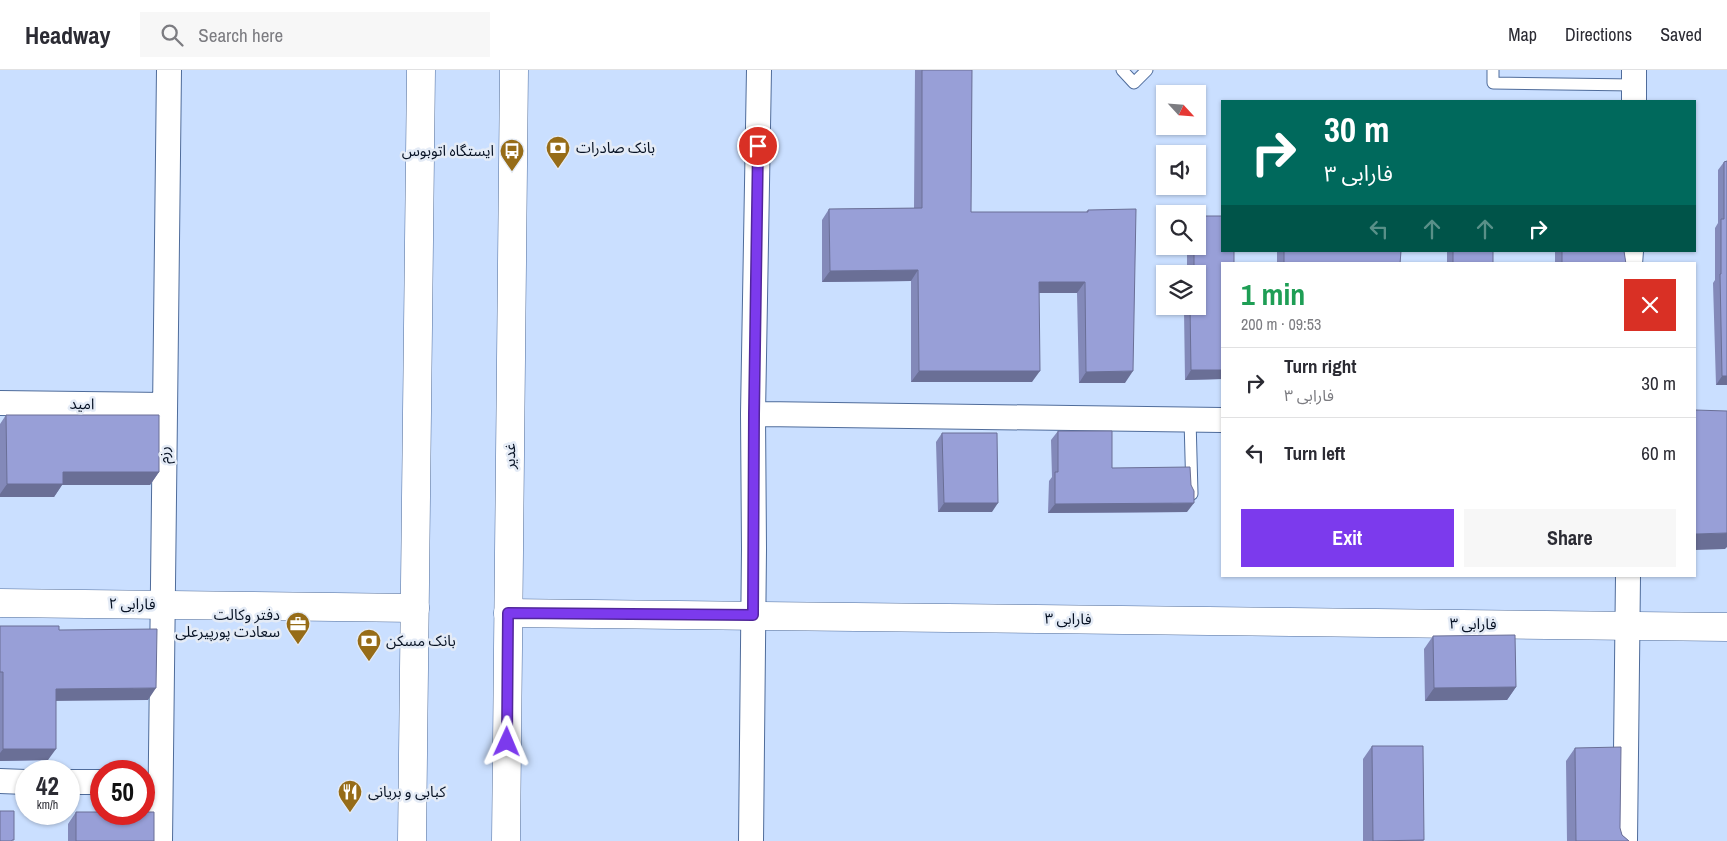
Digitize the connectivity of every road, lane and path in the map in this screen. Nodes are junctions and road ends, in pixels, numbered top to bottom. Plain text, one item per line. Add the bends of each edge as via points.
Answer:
1 (169, 70) edge
2 (421, 70) edge
3 (514, 70) edge
4 (759, 70) edge
5 (1122, 70) edge
6 (1147, 70) edge
7 (1493, 70) edge
8 (1634, 85) edge
9 (0, 403) edge
10 (164, 405) junction
11 (754, 414) junction
12 (1190, 419) junction
13 (1221, 420) edge
14 (1192, 494) edge
15 (1628, 577) edge
16 (0, 603) edge
17 (163, 605) junction
18 (415, 608) junction
19 (508, 613) junction
20 (753, 615) junction
21 (1627, 626) junction
22 (1727, 627) edge
23 (153, 760) edge
24 (0, 782) edge
25 (15, 782) edge
26 (155, 805) edge
27 (160, 841) edge
28 (412, 841) edge
29 (506, 841) edge
30 (751, 841) edge
31 (1625, 841) edge

1 - 10 street, رزم
2 - 18 street
3 - 19 street, غدیر
4 - 11 street
5 - 6 lane via 1134,82
7 - 8 lane via 1493,83
9 - 10 street, امید
10 - 17 street, رزم
11 - 12 street
11 - 20 street
12 - 13 street
12 - 14 lane
15 - 21 street
16 - 17 street, فارابی ۲
17 - 18 street, فارابی ۲
17 - 23 street, رزم
18 - 28 street
19 - 20 street, فارابی ۳
19 - 29 street, غدیر
20 - 21 street, فارابی ۳
20 - 30 street
21 - 22 street, فارابی ۳
21 - 31 street
24 - 25 street
26 - 27 street, رزم

